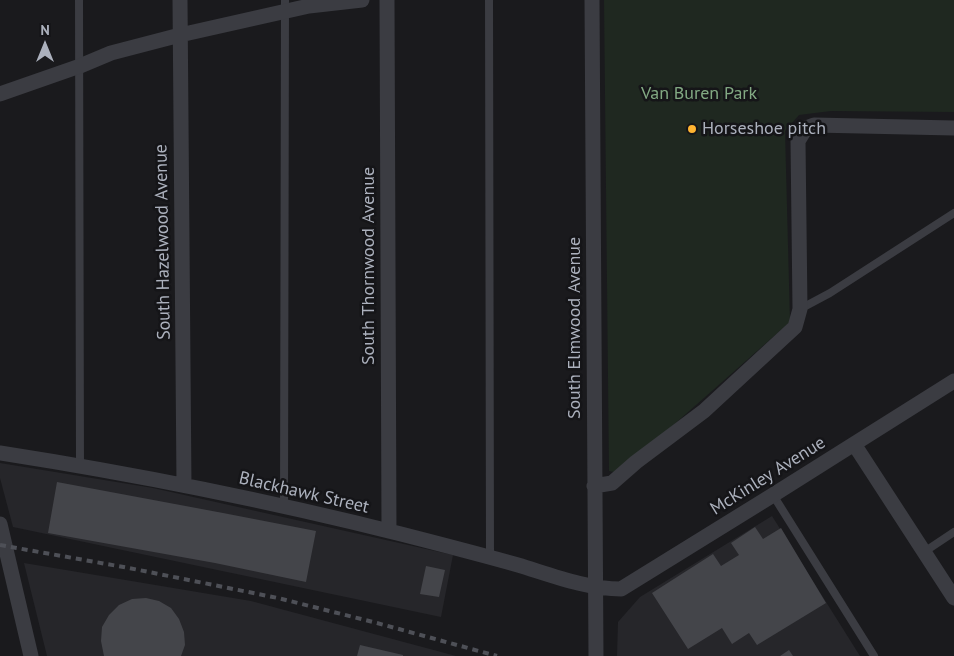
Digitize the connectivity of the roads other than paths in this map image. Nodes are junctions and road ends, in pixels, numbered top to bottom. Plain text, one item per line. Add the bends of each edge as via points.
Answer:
1 (79, 0) edge
2 (180, 0) edge
3 (362, 0) edge
4 (387, 0) edge
5 (489, 0) edge
6 (592, 0) edge
7 (285, 5) edge
8 (180, 35) junction
9 (80, 66) junction
10 (0, 94) edge
11 (954, 128) edge
12 (954, 213) edge
13 (800, 309) junction
14 (954, 381) edge
15 (854, 444) junction
16 (0, 453) edge
17 (80, 465) junction
18 (184, 485) junction
19 (594, 486) junction
20 (773, 495) junction
21 (284, 507) junction
22 (0, 524) edge
23 (389, 531) junction
24 (954, 532) edge
25 (924, 552) junction
26 (490, 557) junction
27 (596, 586) junction
28 (954, 598) edge
29 (31, 656) edge
30 (596, 656) edge
31 (874, 656) edge

1 - 9 lane
2 - 8 street, South Hazelwood Avenue
3 - 7 street via 309,6
4 - 23 street, South Thornwood Avenue
5 - 26 lane
6 - 19 street, South Elmwood Avenue
7 - 8 street
7 - 21 lane
8 - 9 street via 111,53
8 - 18 street, South Hazelwood Avenue
9 - 10 street
9 - 17 lane
11 - 13 street via 814,125 806,128 798,140
12 - 13 lane
13 - 19 street via 795,327 704,411 612,483
14 - 15 street, McKinley Avenue
15 - 20 street, McKinley Avenue
15 - 25 street
16 - 17 street, Blackhawk Street
17 - 18 street, Blackhawk Street
18 - 21 street, Blackhawk Street
19 - 27 street, South Elmwood Avenue
20 - 27 street, McKinley Avenue via 621,588
20 - 31 lane
21 - 23 street, Blackhawk Street
22 - 29 street
23 - 26 street, Blackhawk Street
24 - 25 lane
25 - 28 street
26 - 27 street, Blackhawk Street
27 - 30 street, South Elmwood Avenue

